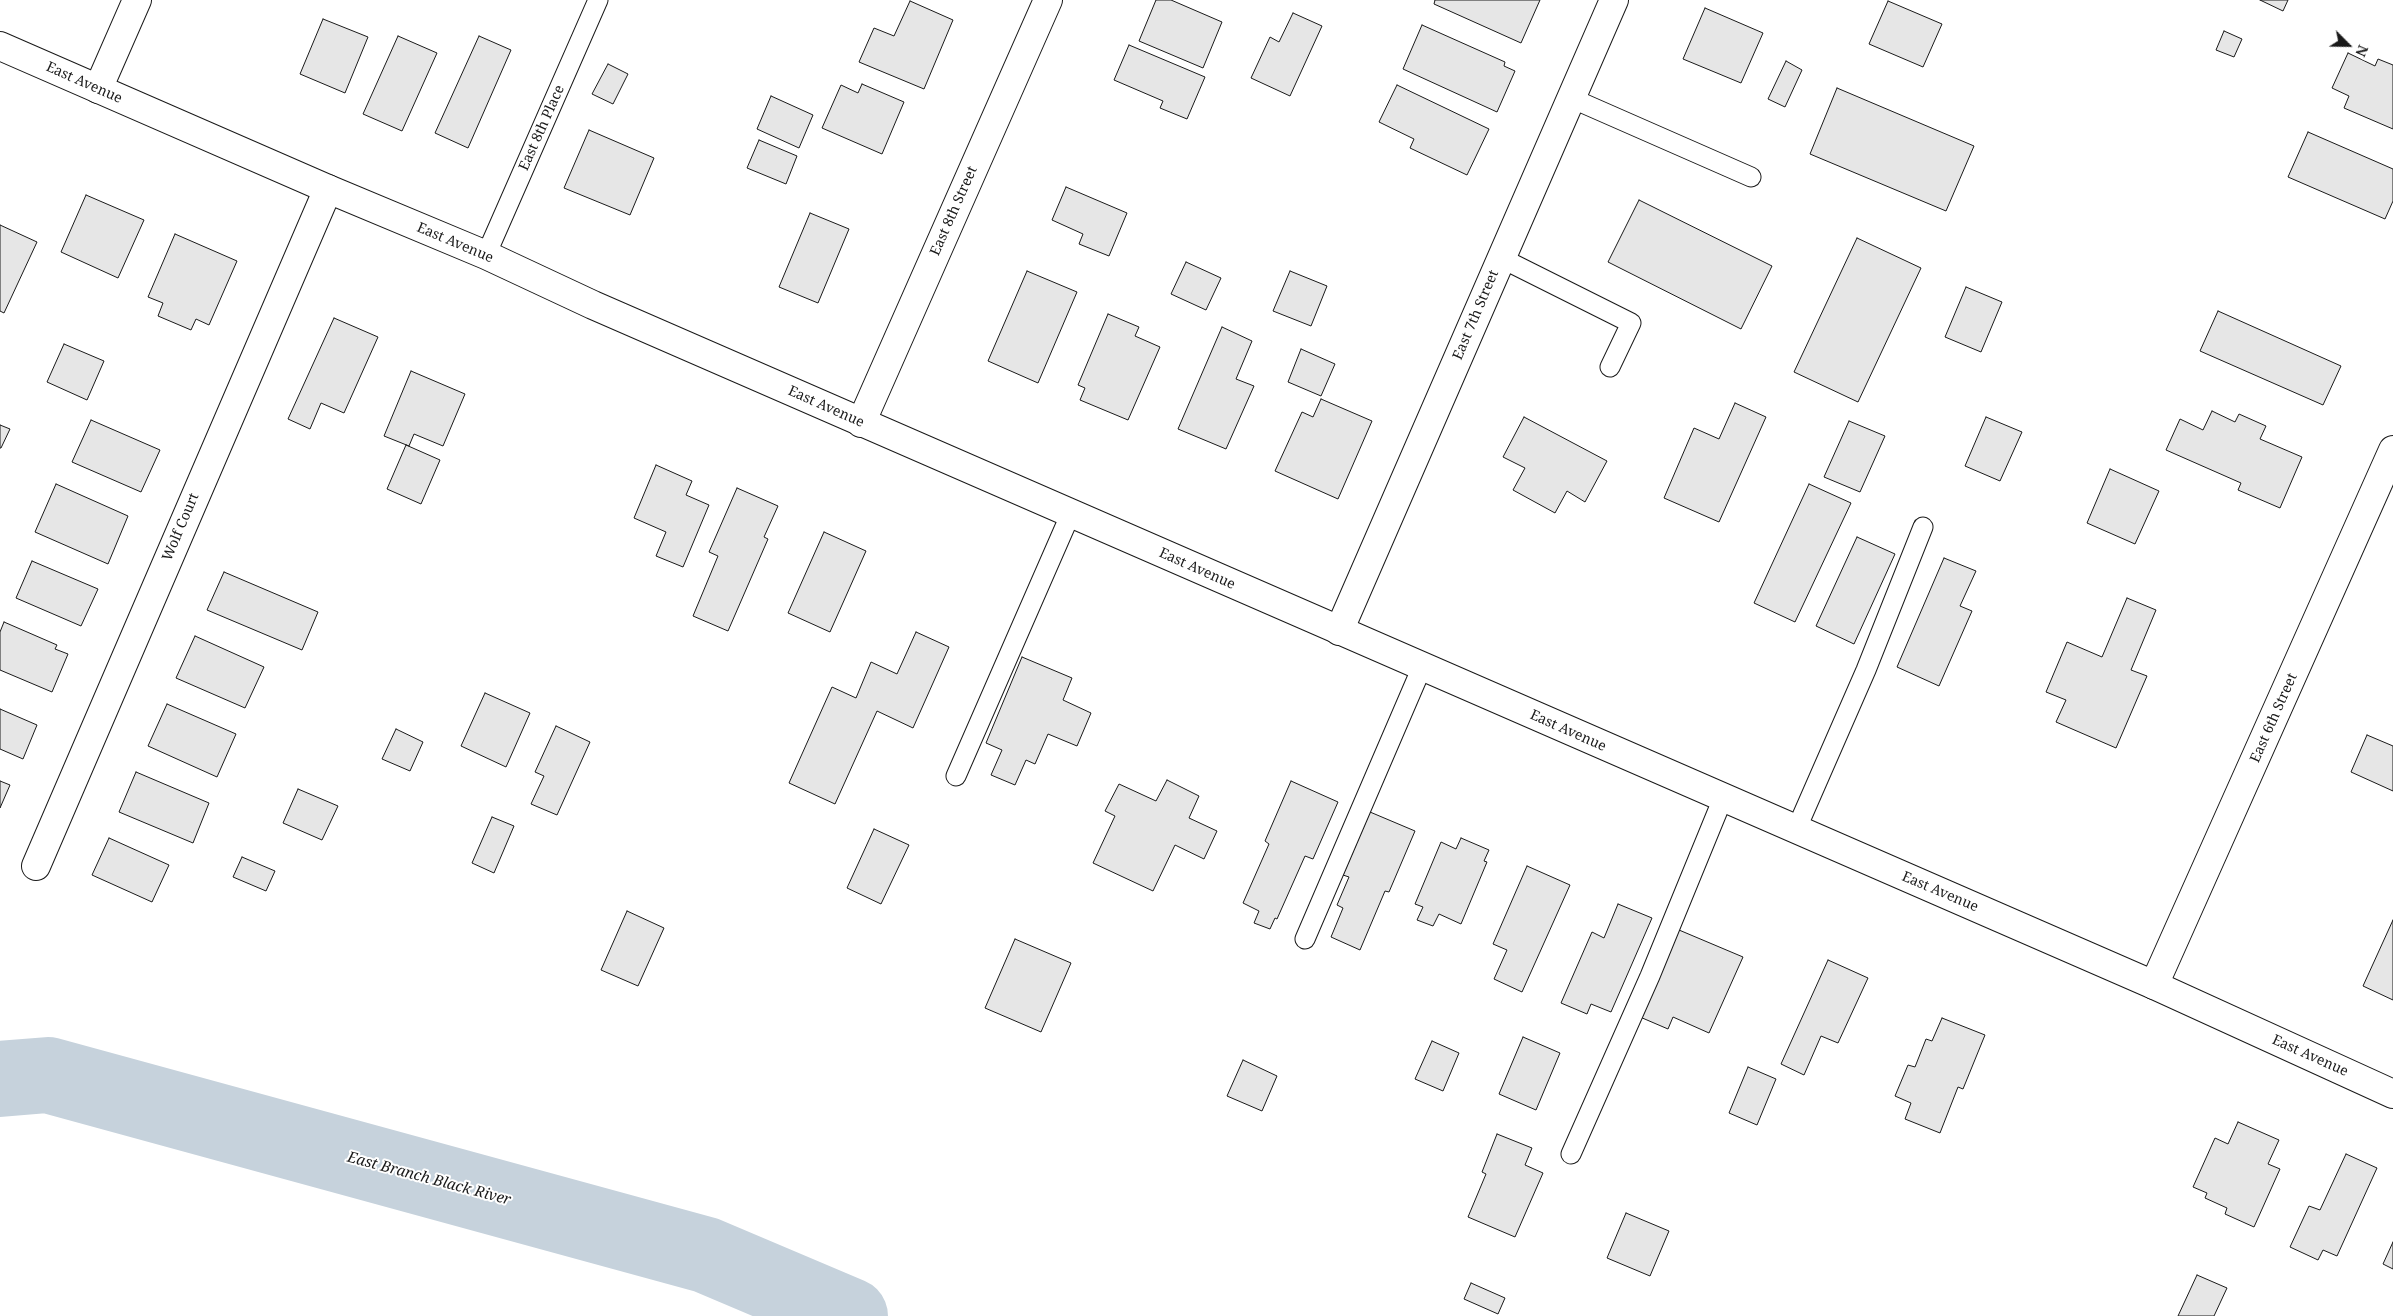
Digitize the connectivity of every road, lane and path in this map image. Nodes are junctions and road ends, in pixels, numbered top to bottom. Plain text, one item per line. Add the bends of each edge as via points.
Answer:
1 (137, 0) edge
2 (598, 0) edge
3 (1048, 0) edge
4 (1614, 0) edge
5 (0, 46) edge
6 (98, 89) junction
7 (1571, 98) junction
8 (1751, 177) dead end
9 (328, 189) junction
10 (486, 256) junction
11 (1501, 258) junction
12 (1610, 367) dead end
13 (861, 423) junction
14 (2393, 450) edge
15 (1071, 513) junction
16 (1923, 527) dead end
17 (1339, 631) junction
18 (1422, 667) junction
19 (956, 776) dead end
20 (1723, 798) junction
21 (1796, 830) junction
22 (36, 866) dead end
23 (1305, 939) dead end
24 (2154, 986) junction
25 (2393, 1094) edge
26 (1570, 1154) dead end

1 - 6 street
2 - 10 lane, East 8th Place
3 - 13 street, East 8th Street
4 - 7 street, East 7th Street
5 - 6 street, East Avenue
6 - 9 street, East Avenue
7 - 8 lane
7 - 11 street, East 7th Street
9 - 10 street, East Avenue
9 - 22 street, Wolf Court
10 - 13 street, East Avenue
11 - 12 lane via 1631,323
11 - 17 street, East 7th Street
13 - 15 street, East Avenue
14 - 24 street, East 6th Street
15 - 17 street, East Avenue
15 - 19 lane
16 - 21 lane via 1866,670
17 - 18 street, East Avenue
18 - 20 street, East Avenue
18 - 23 lane
20 - 21 street, East Avenue
20 - 26 lane via 1650,976
21 - 24 street, East Avenue
24 - 25 street, East Avenue

